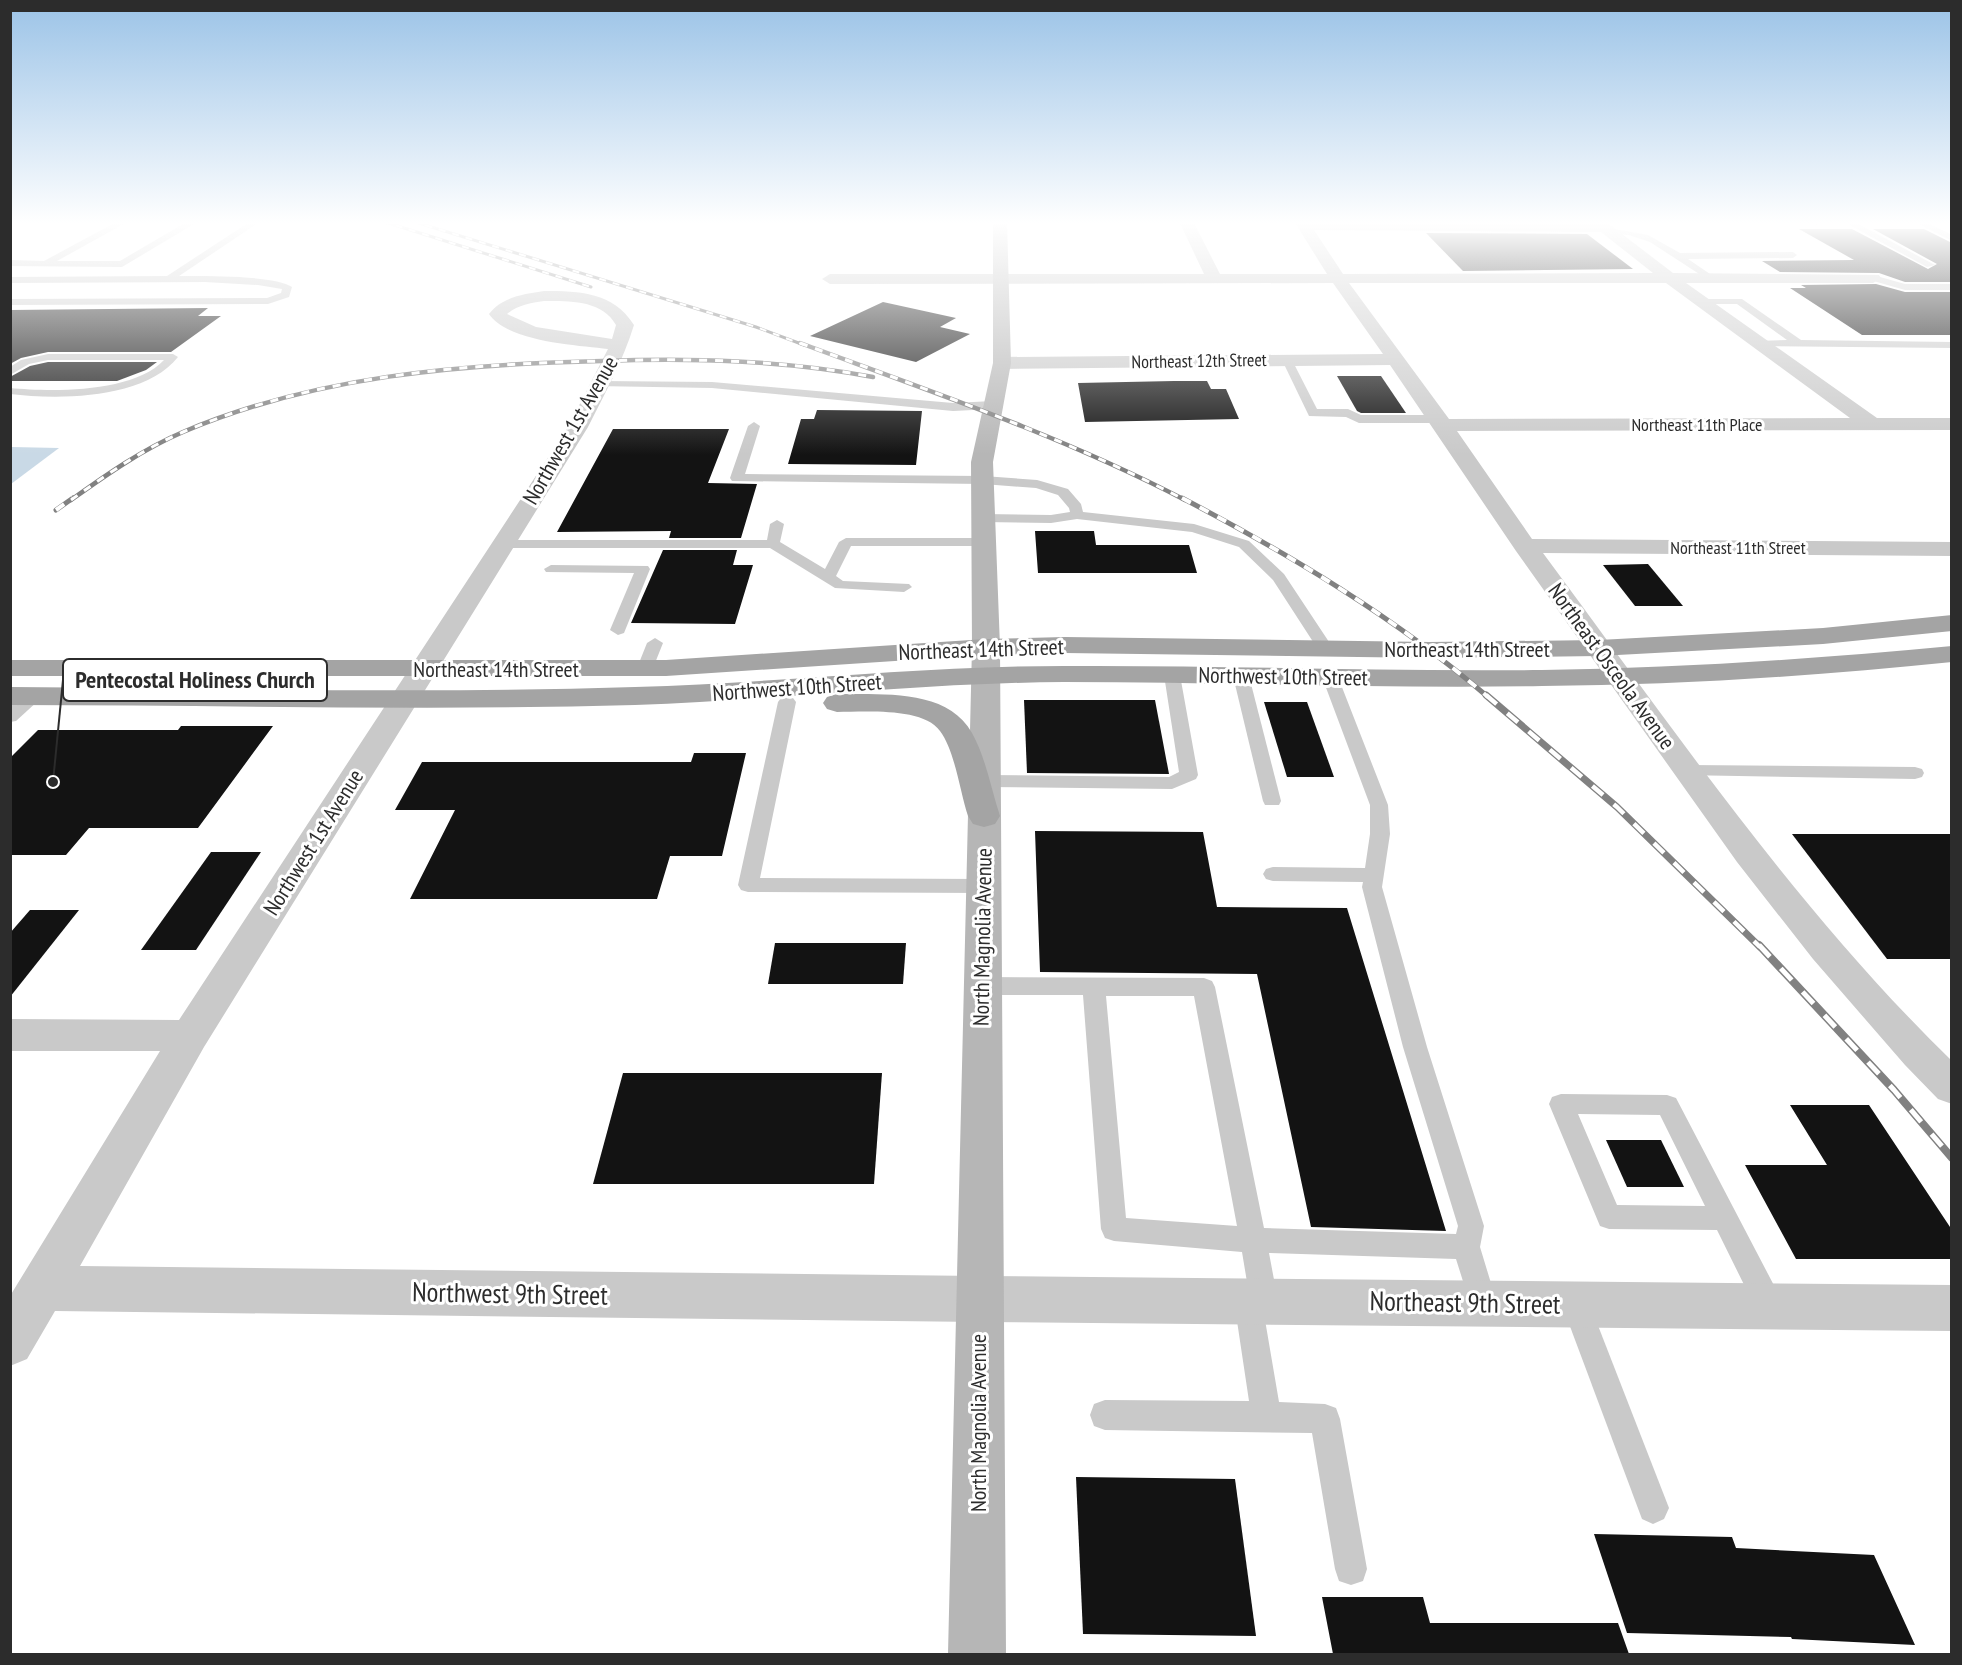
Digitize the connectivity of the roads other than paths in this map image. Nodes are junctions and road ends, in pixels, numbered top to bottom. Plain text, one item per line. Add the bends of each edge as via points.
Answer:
1 (275, 299) edge
2 (525, 299) edge
3 (584, 299) edge
4 (1001, 299) edge
5 (1352, 299) edge
6 (1696, 299) edge
7 (10, 302) edge
8 (1701, 302) junction
9 (1759, 343) junction
10 (1798, 344) junction
11 (619, 345) junction
12 (1952, 345) edge
13 (1395, 359) junction
14 (1287, 360) junction
15 (1002, 363) junction
16 (10, 372) edge
17 (600, 384) junction
18 (10, 391) edge
19 (32, 395) junction
20 (10, 405) edge
21 (993, 405) junction
22 (1441, 422) junction
23 (1952, 424) edge
24 (1873, 425) junction
25 (754, 426) dead end
26 (983, 480) junction
27 (1077, 515) junction
28 (983, 518) junction
29 (777, 524) dead end
30 (984, 542) junction
31 (503, 544) junction
32 (772, 544) junction
33 (1525, 546) junction
34 (1952, 549) edge
35 (551, 569) dead end
36 (828, 578) junction
37 (904, 587) dead end
38 (1952, 623) edge
39 (618, 630) dead end
40 (655, 643) dead end
41 (1325, 648) junction
42 (1599, 648) junction
43 (1952, 654) edge
44 (986, 661) junction
45 (10, 668) edge
46 (645, 668) junction
47 (1172, 675) junction
48 (1241, 676) junction
49 (1619, 676) junction
50 (1330, 677) junction
51 (414, 683) junction
52 (22, 696) edge
53 (631, 696) junction
54 (787, 702) junction
55 (10, 717) edge
56 (1688, 771) junction
57 (1915, 773) dead end
58 (984, 799) junction
59 (1272, 801) dead end
60 (1273, 873) dead end
61 (1373, 875) junction
62 (983, 886) junction
63 (982, 986) junction
64 (1094, 987) junction
65 (10, 1035) edge
66 (190, 1036) junction
67 (1919, 1054) junction
68 (1952, 1055) edge
69 (1952, 1087) edge
70 (1725, 1218) junction
71 (1252, 1240) junction
72 (1466, 1247) junction
73 (41, 1288) junction
74 (979, 1299) junction
75 (1256, 1301) junction
76 (1483, 1303) junction
77 (1576, 1305) junction
78 (1770, 1308) junction
79 (1952, 1308) edge
80 (10, 1342) edge
81 (1105, 1414) dead end
82 (1266, 1416) junction
83 (1653, 1508) dead end
84 (1351, 1569) dead end
85 (977, 1654) edge

1 - 7 lane
2 - 11 street, Northwest 1st Avenue via 497,314 505,322 522,328
3 - 11 street, Northwest 1st Avenue via 620,315 625,326
4 - 15 main road, North Magnolia Avenue
5 - 13 street, Northeast Osceola Avenue
6 - 8 street
8 - 9 street
8 - 10 lane via 1739,302
9 - 10 lane
9 - 24 street
10 - 12 lane
11 - 17 street, Northwest 1st Avenue
13 - 14 street, Northeast 12th Street
13 - 22 street, Northeast Osceola Avenue
14 - 15 street, Northeast 12th Street
14 - 22 lane via 1313,412 1348,413 1359,419
15 - 21 main road, North Magnolia Avenue
16 - 19 lane via 25,362 48,357 173,357 169,364 140,382
17 - 21 lane via 712,385 953,407
17 - 31 street, Northwest 1st Avenue via 578,427
18 - 19 lane
19 - 20 lane
21 - 26 main road, North Magnolia Avenue via 982,462
22 - 24 street, Northeast 11th Place
22 - 33 street, Northeast Osceola Avenue
23 - 24 street, Northeast 11th Place
25 - 26 lane via 738,478
26 - 27 lane via 1037,484 1063,492 1076,507
26 - 28 main road, North Magnolia Avenue
27 - 28 lane via 1051,519
27 - 41 lane via 1194,528 1244,544 1280,577
28 - 30 main road, North Magnolia Avenue
29 - 32 lane
30 - 36 lane via 846,542
30 - 44 main road, North Magnolia Avenue
31 - 32 lane
31 - 51 street, Northwest 1st Avenue
32 - 36 lane
33 - 34 street, Northeast 11th Street
33 - 42 street, Northeast Osceola Avenue
35 - 39 lane via 643,569
36 - 37 lane via 840,585
38 - 42 main road, Northeast 14th Street via 1822,636
40 - 46 lane
41 - 42 main road, Northeast 14th Street
41 - 44 main road, Northeast 14th Street via 1162,645
42 - 49 street, Northeast Osceola Avenue
43 - 49 main road via 1801,667
44 - 46 main road, Northeast 14th Street
44 - 47 main road, Northwest 10th Street
44 - 53 main road, Northwest 10th Street
44 - 58 main road, North Magnolia Avenue
45 - 51 main road, Northeast 14th Street
46 - 51 main road, Northeast 14th Street
47 - 48 main road, Northwest 10th Street
47 - 58 lane via 1189,775 1172,783
48 - 50 main road, Northwest 10th Street
48 - 59 lane
49 - 50 main road, Northwest 10th Street
49 - 56 street, Northeast Osceola Avenue
50 - 61 lane via 1378,805 1380,834
51 - 52 main road, Northwest 10th Street
51 - 53 main road, Northwest 10th Street
51 - 66 street, Northwest 1st Avenue
52 - 55 lane
53 - 54 main road
54 - 58 main road via 914,706 946,720 956,731
54 - 62 lane via 747,885
56 - 57 lane
56 - 67 street, Northeast Osceola Avenue via 1826,949
58 - 62 main road, North Magnolia Avenue
60 - 61 lane
61 - 72 lane via 1372,887 1415,1047 1471,1226
62 - 63 main road, North Magnolia Avenue
63 - 64 lane
63 - 74 main road, North Magnolia Avenue
64 - 71 lane via 1204,987
64 - 71 lane via 1114,1229
65 - 66 street
66 - 73 street, Northwest 1st Avenue
67 - 68 lane
67 - 69 street, Northeast Osceola Avenue
70 - 70 lane via 1667,1105 1561,1104 1609,1217
70 - 78 lane
71 - 72 lane
71 - 75 lane
72 - 76 lane
73 - 74 street, Northwest 9th Street
73 - 80 street, Northwest 1st Avenue
74 - 75 street, Northeast 9th Street
74 - 85 main road, North Magnolia Avenue
75 - 76 street, Northeast 9th Street
75 - 82 lane
76 - 77 street, Northeast 9th Street
77 - 78 street, Northeast 9th Street
77 - 83 lane
78 - 79 street, Northeast 9th Street
81 - 82 lane
82 - 84 lane via 1325,1419

